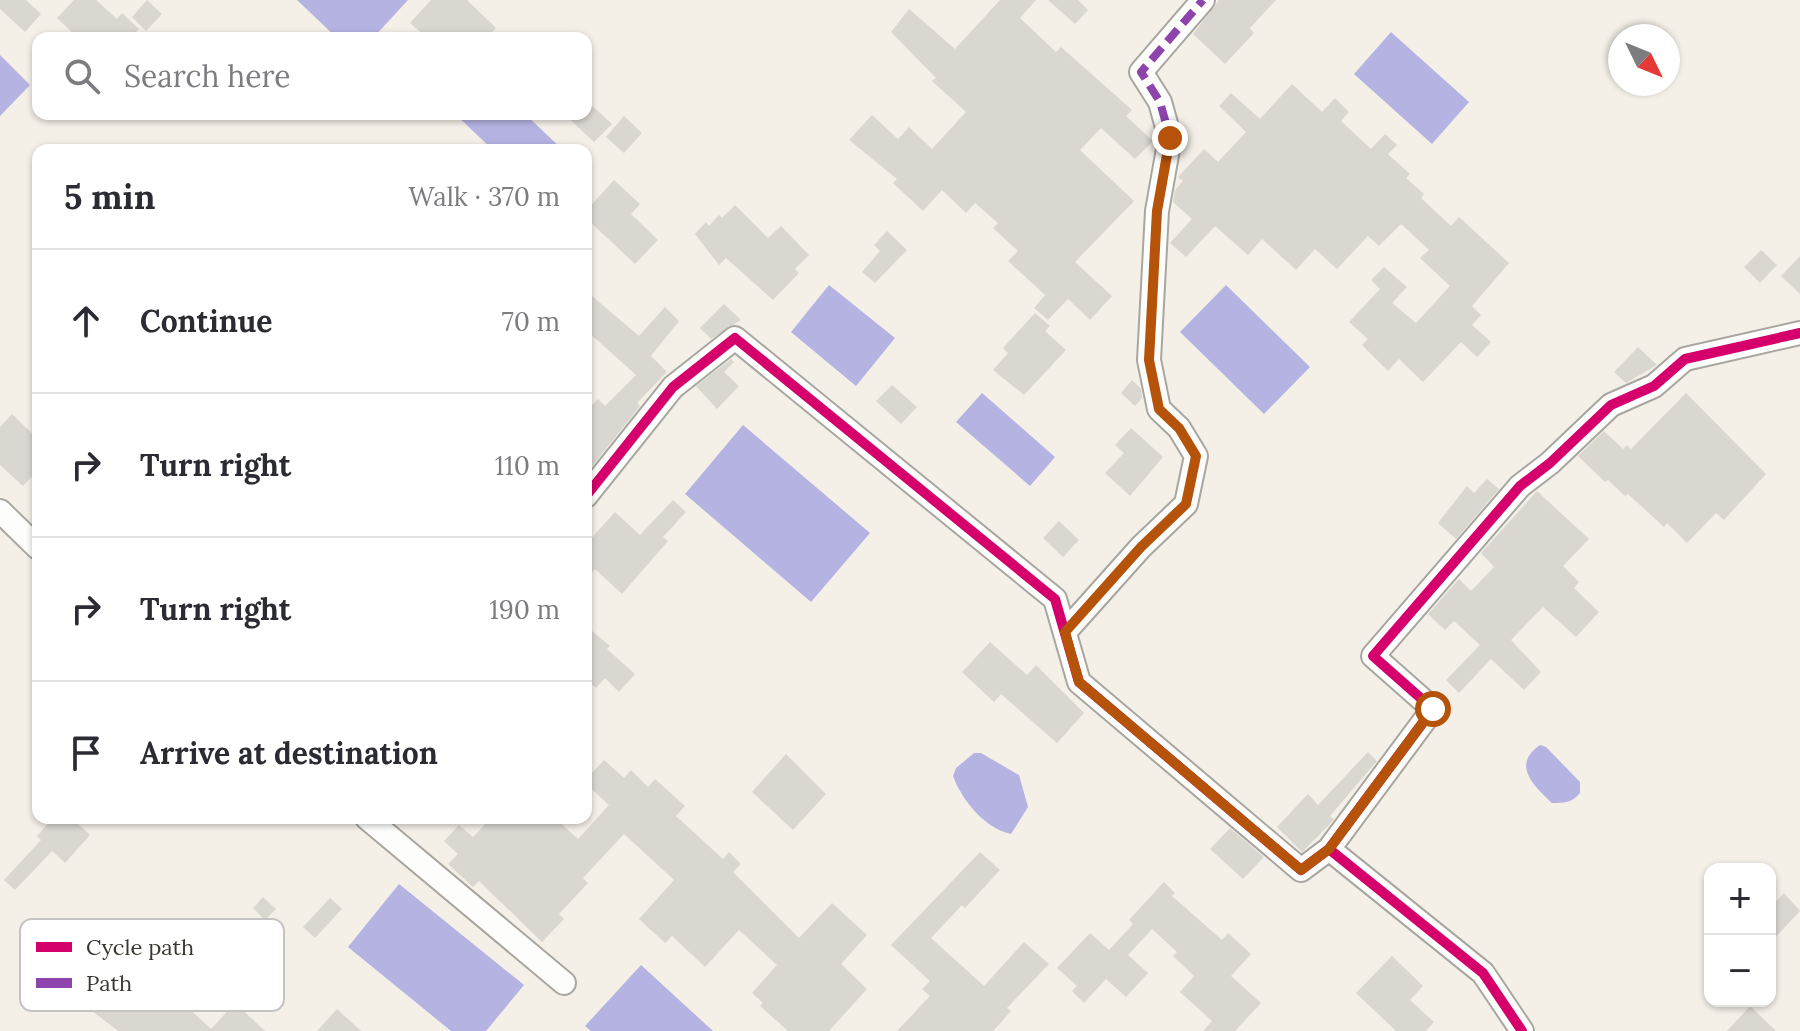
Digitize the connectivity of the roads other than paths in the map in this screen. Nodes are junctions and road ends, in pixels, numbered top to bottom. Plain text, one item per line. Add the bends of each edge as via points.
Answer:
1 (1203, 0) edge
2 (1800, 333) edge
3 (592, 488) edge
4 (0, 511) edge
5 (32, 542) edge
6 (1065, 632) junction
7 (374, 824) edge
8 (1329, 849) junction
9 (564, 983) dead end
10 (1522, 1031) edge

1 - 6 street via 1141,72 1160,102 1170,138 1157,211 1149,360 1159,409 1196,456 1186,504
2 - 8 street via 1685,359 1654,386 1611,405 1520,486 1373,656 1433,709
3 - 6 street via 673,387 735,338 1055,599
4 - 5 street
6 - 8 street via 1079,682 1301,870
7 - 9 street
8 - 10 street via 1483,973

